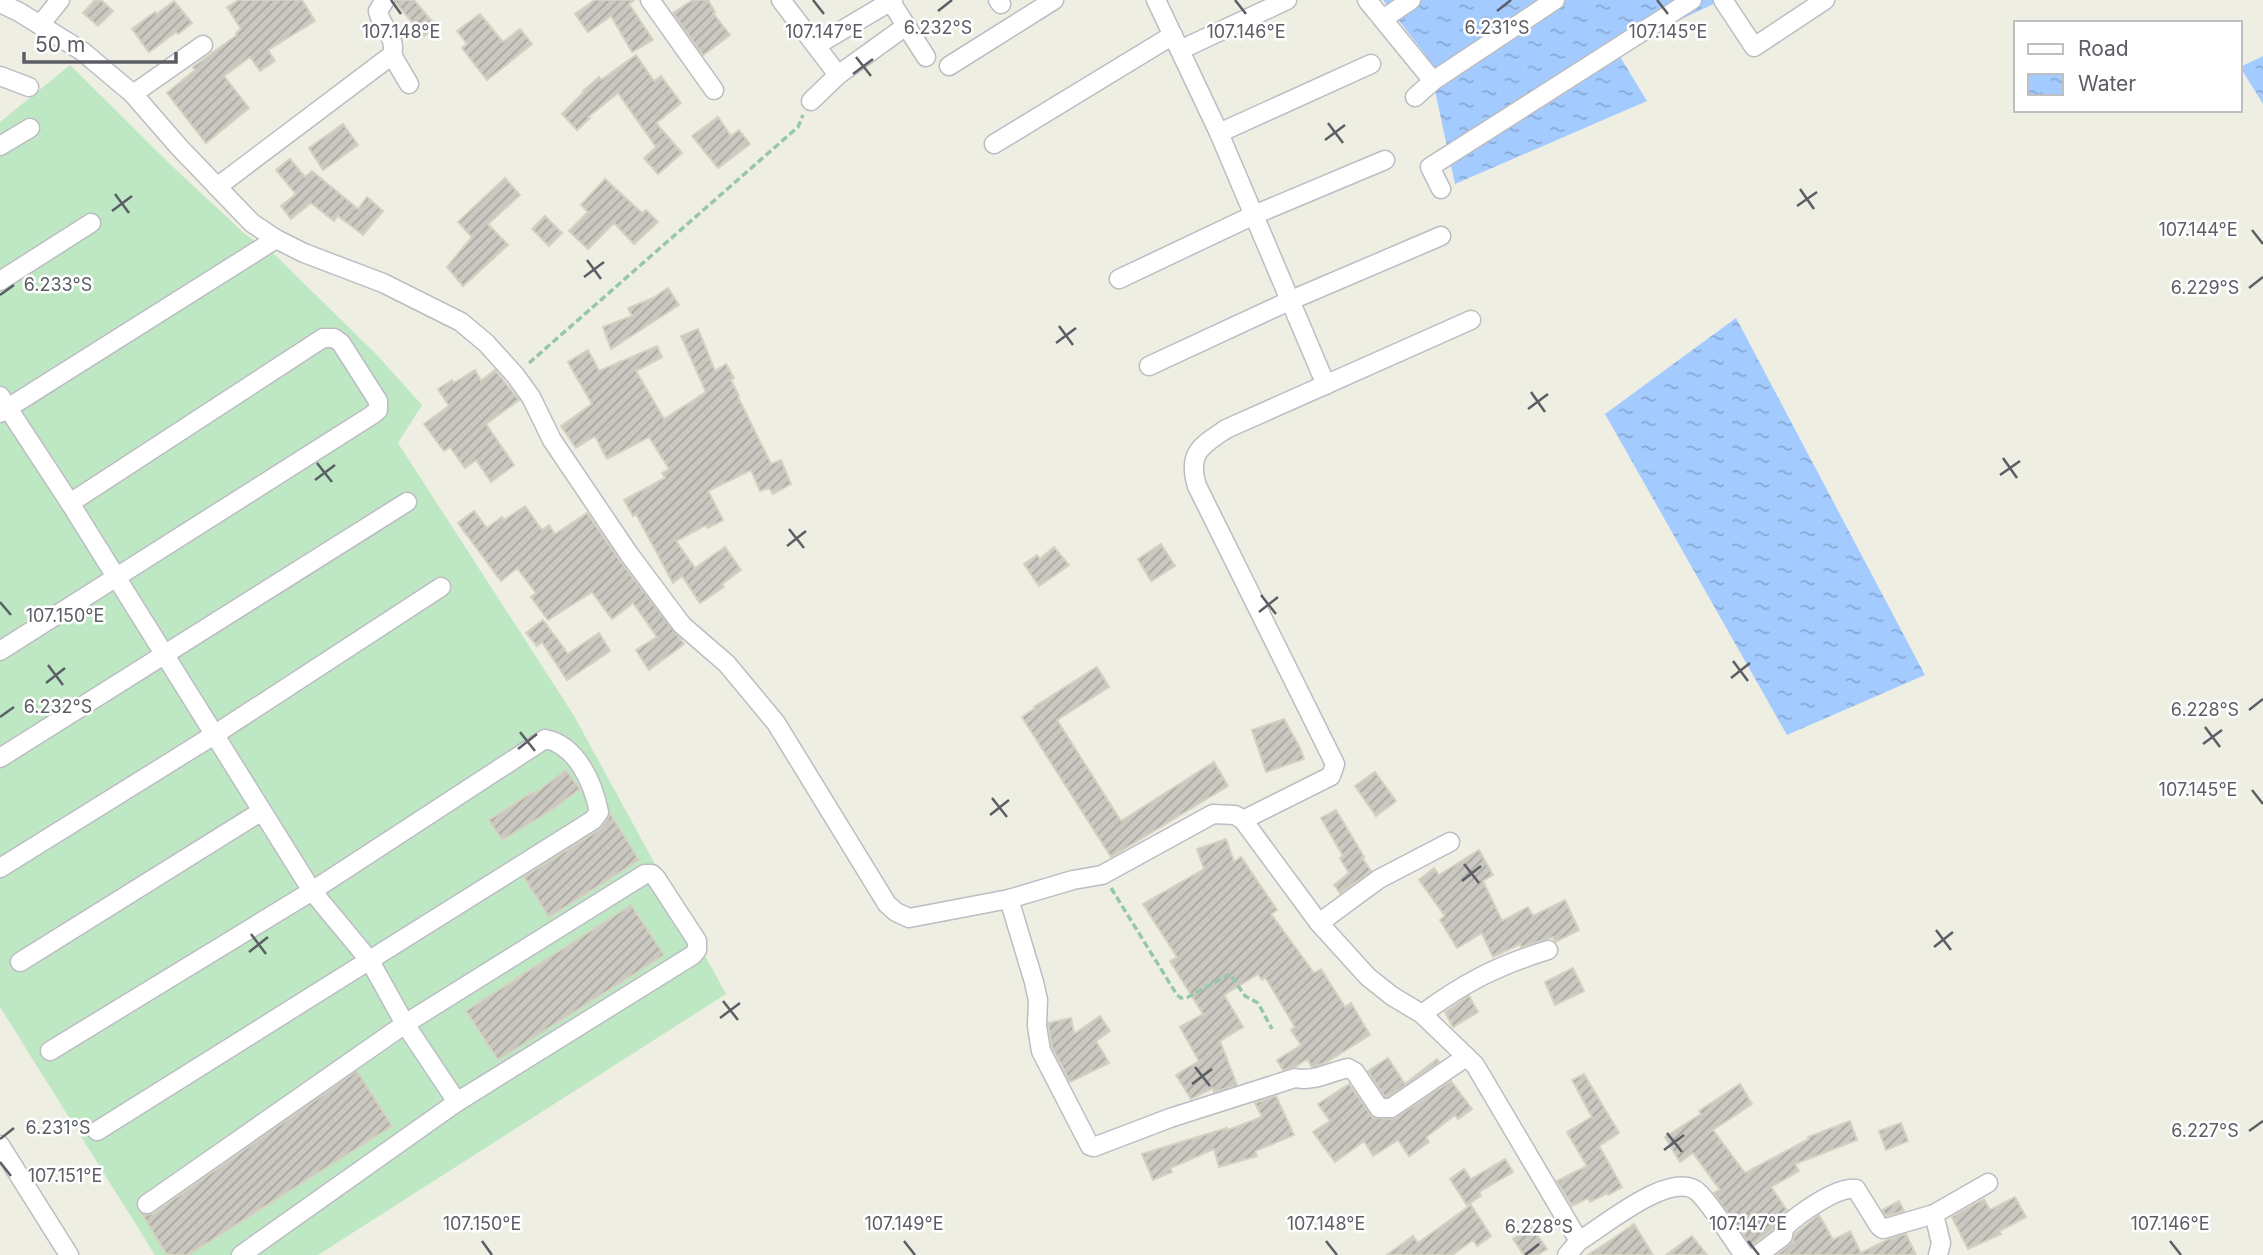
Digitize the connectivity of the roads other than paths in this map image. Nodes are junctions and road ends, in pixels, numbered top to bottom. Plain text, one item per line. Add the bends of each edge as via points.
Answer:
1 (60, 0) edge
2 (386, 0) edge
3 (650, 0) edge
4 (781, 0) edge
5 (1054, 0) edge
6 (1156, 0) edge
7 (1287, 0) edge
8 (1367, 0) edge
9 (1411, 0) edge
10 (1556, 0) edge
11 (1692, 0) edge
12 (1723, 0) edge
13 (1825, 0) edge
14 (892, 1) edge
15 (0, 3) edge
16 (17, 6) edge
17 (1383, 19) junction
18 (40, 24) junction
19 (906, 26) junction
20 (1176, 43) junction
21 (203, 45) dead end
22 (817, 45) junction
23 (392, 55) junction
24 (926, 57) dead end
25 (1371, 64) dead end
26 (950, 66) dead end
27 (838, 75) junction
28 (0, 76) edge
29 (1433, 81) junction
30 (409, 83) dead end
31 (29, 87) dead end
32 (714, 90) dead end
33 (133, 94) junction
34 (1415, 97) dead end
35 (810, 101) road end
36 (30, 128) dead end
37 (1219, 133) junction
38 (993, 144) dead end
39 (0, 146) edge
40 (1385, 160) dead end
41 (217, 187) junction
42 (1441, 189) dead end
43 (1254, 215) junction
44 (91, 223) dead end
45 (1441, 236) dead end
46 (276, 239) junction
47 (1119, 279) dead end
48 (0, 281) edge
49 (1289, 301) junction
50 (1471, 320) dead end
51 (1149, 366) dead end
52 (1326, 385) junction
53 (2, 406) edge
54 (407, 502) dead end
55 (70, 503) junction
56 (117, 579) junction
57 (440, 587) dead end
58 (0, 651) edge
59 (165, 656) junction
60 (214, 734) junction
61 (0, 758) edge
62 (262, 811) junction
63 (1243, 820) junction
64 (1450, 842) dead end
65 (0, 868) edge
66 (312, 891) junction
67 (1009, 899) junction
68 (1319, 923) junction
69 (1548, 950) dead end
70 (370, 961) junction
71 (20, 962) dead end
72 (1422, 1014) junction
73 (405, 1024) junction
74 (50, 1051) dead end
75 (1466, 1056) junction
76 (457, 1102) junction
77 (97, 1131) dead end
78 (0, 1145) edge
79 (1988, 1183) dead end
80 (147, 1204) dead end
81 (1934, 1214) junction
82 (1579, 1241) junction
83 (69, 1255) edge
84 (241, 1255) edge
85 (1567, 1255) edge
86 (1744, 1255) edge
87 (1758, 1255) edge
88 (1937, 1255) edge

1 - 18 street
2 - 23 street via 378,11 391,35
3 - 32 street
4 - 22 street
5 - 26 street
6 - 20 street
7 - 20 street
8 - 17 street
9 - 17 street
10 - 29 street
11 - 42 street via 1430,167
12 - 13 street via 1754,47
14 - 19 street
14 - 22 street
15 - 16 street
16 - 18 street
17 - 29 street
18 - 33 street via 82,51
19 - 24 street
19 - 27 street
20 - 37 street
20 - 38 street
21 - 33 street
22 - 27 street
23 - 30 street
23 - 41 street
25 - 37 street
27 - 35 street
28 - 31 street
29 - 34 street
33 - 41 street
36 - 39 street
37 - 43 street
40 - 43 street
41 - 46 street via 252,223
43 - 47 street
43 - 49 street
44 - 48 street
45 - 49 street
46 - 53 street
46 - 67 street via 461,322 486,343 531,397 552,440 636,565 682,625 727,664 776,723 887,904 909,918
49 - 51 street
49 - 52 street
50 - 52 street
52 - 63 street via 1226,429 1201,445 1192,469 1335,764 1331,776
53 - 55 street
54 - 59 street
55 - 56 street
55 - 56 street via 323,338 341,342 378,401 378,410 372,415
56 - 58 street
56 - 59 street
57 - 60 street
59 - 60 street
59 - 61 street
60 - 62 street
60 - 65 street
62 - 66 street
62 - 71 street
63 - 67 street via 1213,814 1102,875
63 - 68 street
64 - 68 street via 1379,879
66 - 70 street
66 - 70 street via 545,739 557,742 585,771 599,811 593,820
66 - 74 street
67 - 75 street via 1038,1000 1041,1051 1090,1146 1295,1078 1317,1078 1348,1068 1379,1108 1391,1108
68 - 72 street via 1368,977
69 - 72 street via 1483,974
70 - 73 street
70 - 77 street
72 - 75 street
73 - 76 street
73 - 76 street via 645,874 656,877 697,941 694,956
73 - 80 street
75 - 82 street
76 - 84 street
78 - 83 street
79 - 81 street
81 - 87 street via 1883,1228 1857,1189 1850,1188 1792,1221 1783,1236
81 - 88 street via 1941,1243
82 - 85 street
82 - 86 street via 1651,1195 1685,1186 1698,1191

